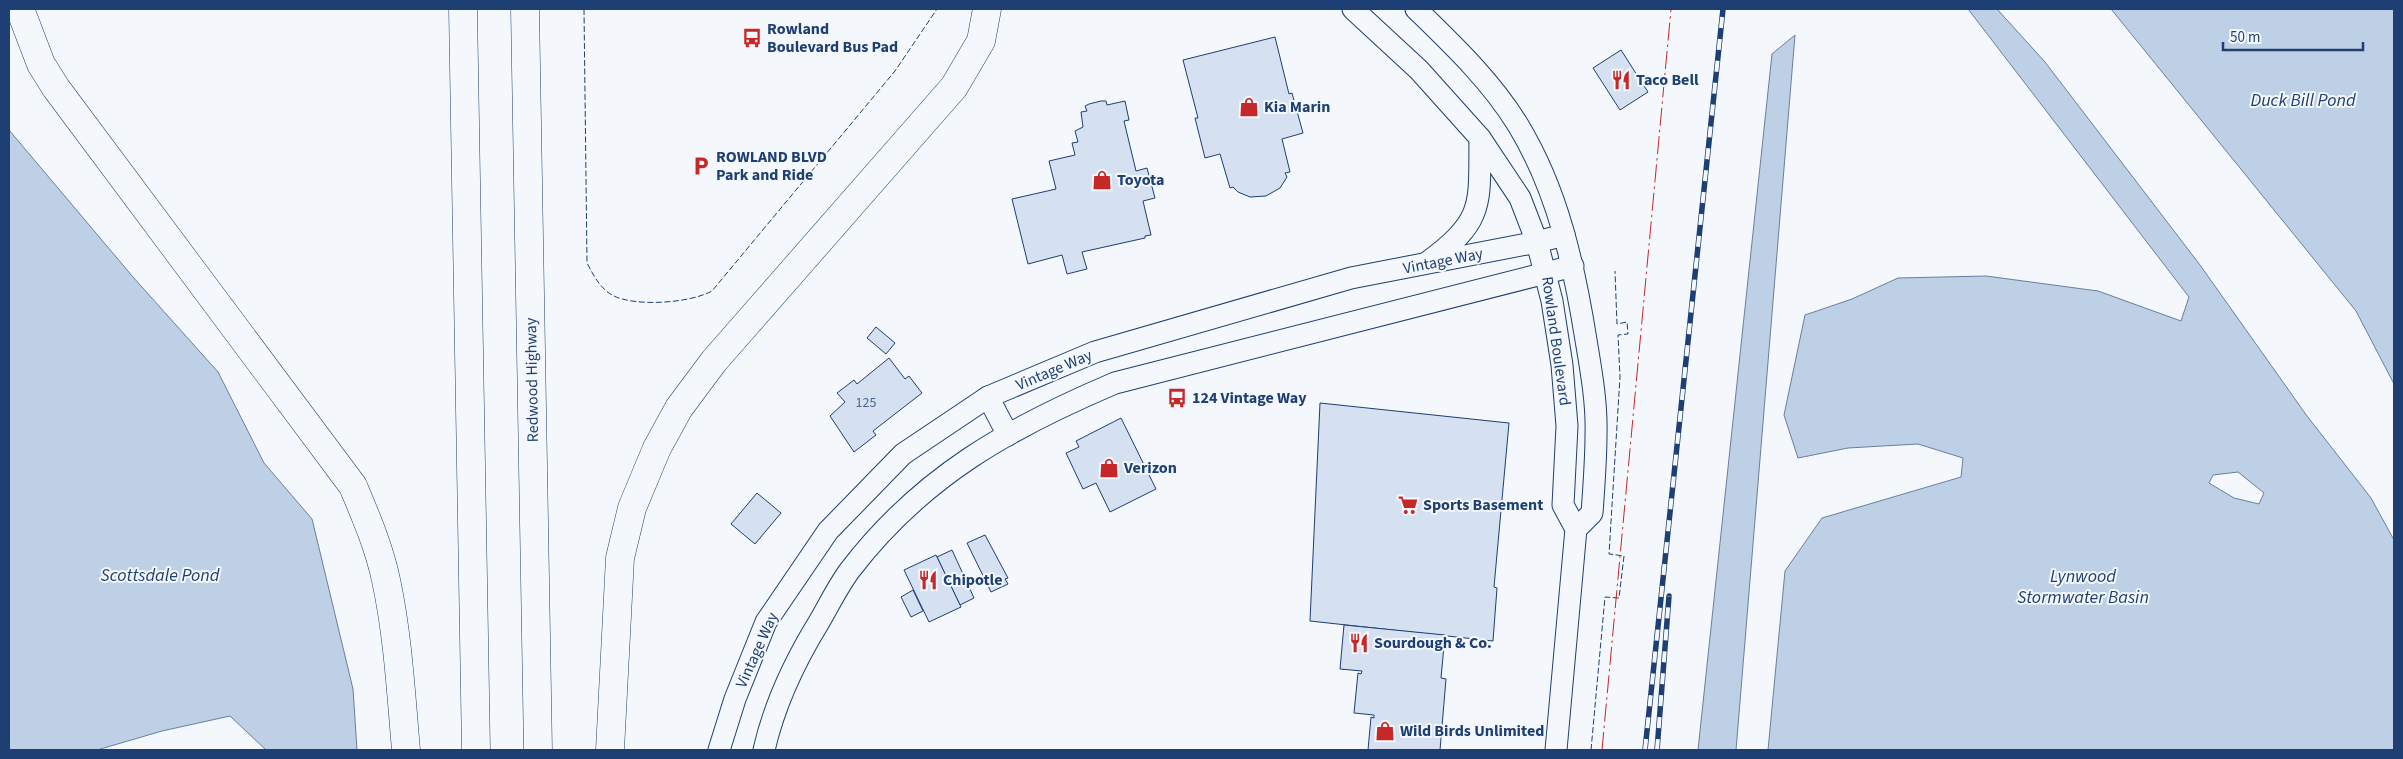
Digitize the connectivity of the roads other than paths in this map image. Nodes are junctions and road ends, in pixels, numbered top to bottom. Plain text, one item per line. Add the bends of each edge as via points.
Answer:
1 (20, 9) edge
2 (463, 9) edge
3 (525, 9) edge
4 (987, 9) edge
5 (1353, 9) edge
6 (1416, 9) edge
7 (1480, 138) junction
8 (1564, 235) junction
9 (1537, 242) junction
10 (1425, 264) junction
11 (1573, 266) junction
12 (1546, 272) junction
13 (988, 397) junction
14 (1008, 435) junction
15 (1576, 529) junction
16 (406, 750) edge
17 (476, 750) edge
18 (538, 750) edge
19 (610, 750) edge
20 (719, 750) edge
21 (764, 750) edge
22 (1556, 750) edge

1 - 16 highway via 41,64 56,88 353,486 368,521 386,581 396,643
2 - 17 highway
3 - 18 highway, Redwood Highway
4 - 19 highway via 981,41 954,87 714,361 679,408 656,448 632,508 620,558
5 - 7 street, Rowland Boulevard via 1419,70
6 - 8 street, Rowland Boulevard via 1472,64 1518,125 1551,189
7 - 9 street, Rowland Boulevard via 1520,198
7 - 10 street via 1480,197 1471,222 1451,245
8 - 9 street, Vintage Way
8 - 11 street, Rowland Boulevard
9 - 10 street, Vintage Way
9 - 12 street, Rowland Boulevard
10 - 13 street, Vintage Way via 1351,278 1095,352
11 - 12 street, Vintage Way
11 - 15 street, Rowland Boulevard via 1590,361 1596,432 1592,513
12 - 14 street, Vintage Way via 1115,383 1051,410
12 - 15 street, Rowland Boulevard via 1562,365 1567,426 1563,505
13 - 14 street
13 - 20 street, Vintage Way via 903,454 828,531 766,622 735,699
14 - 21 street, Vintage Way via 968,457 916,497 850,570 800,653
15 - 22 street

